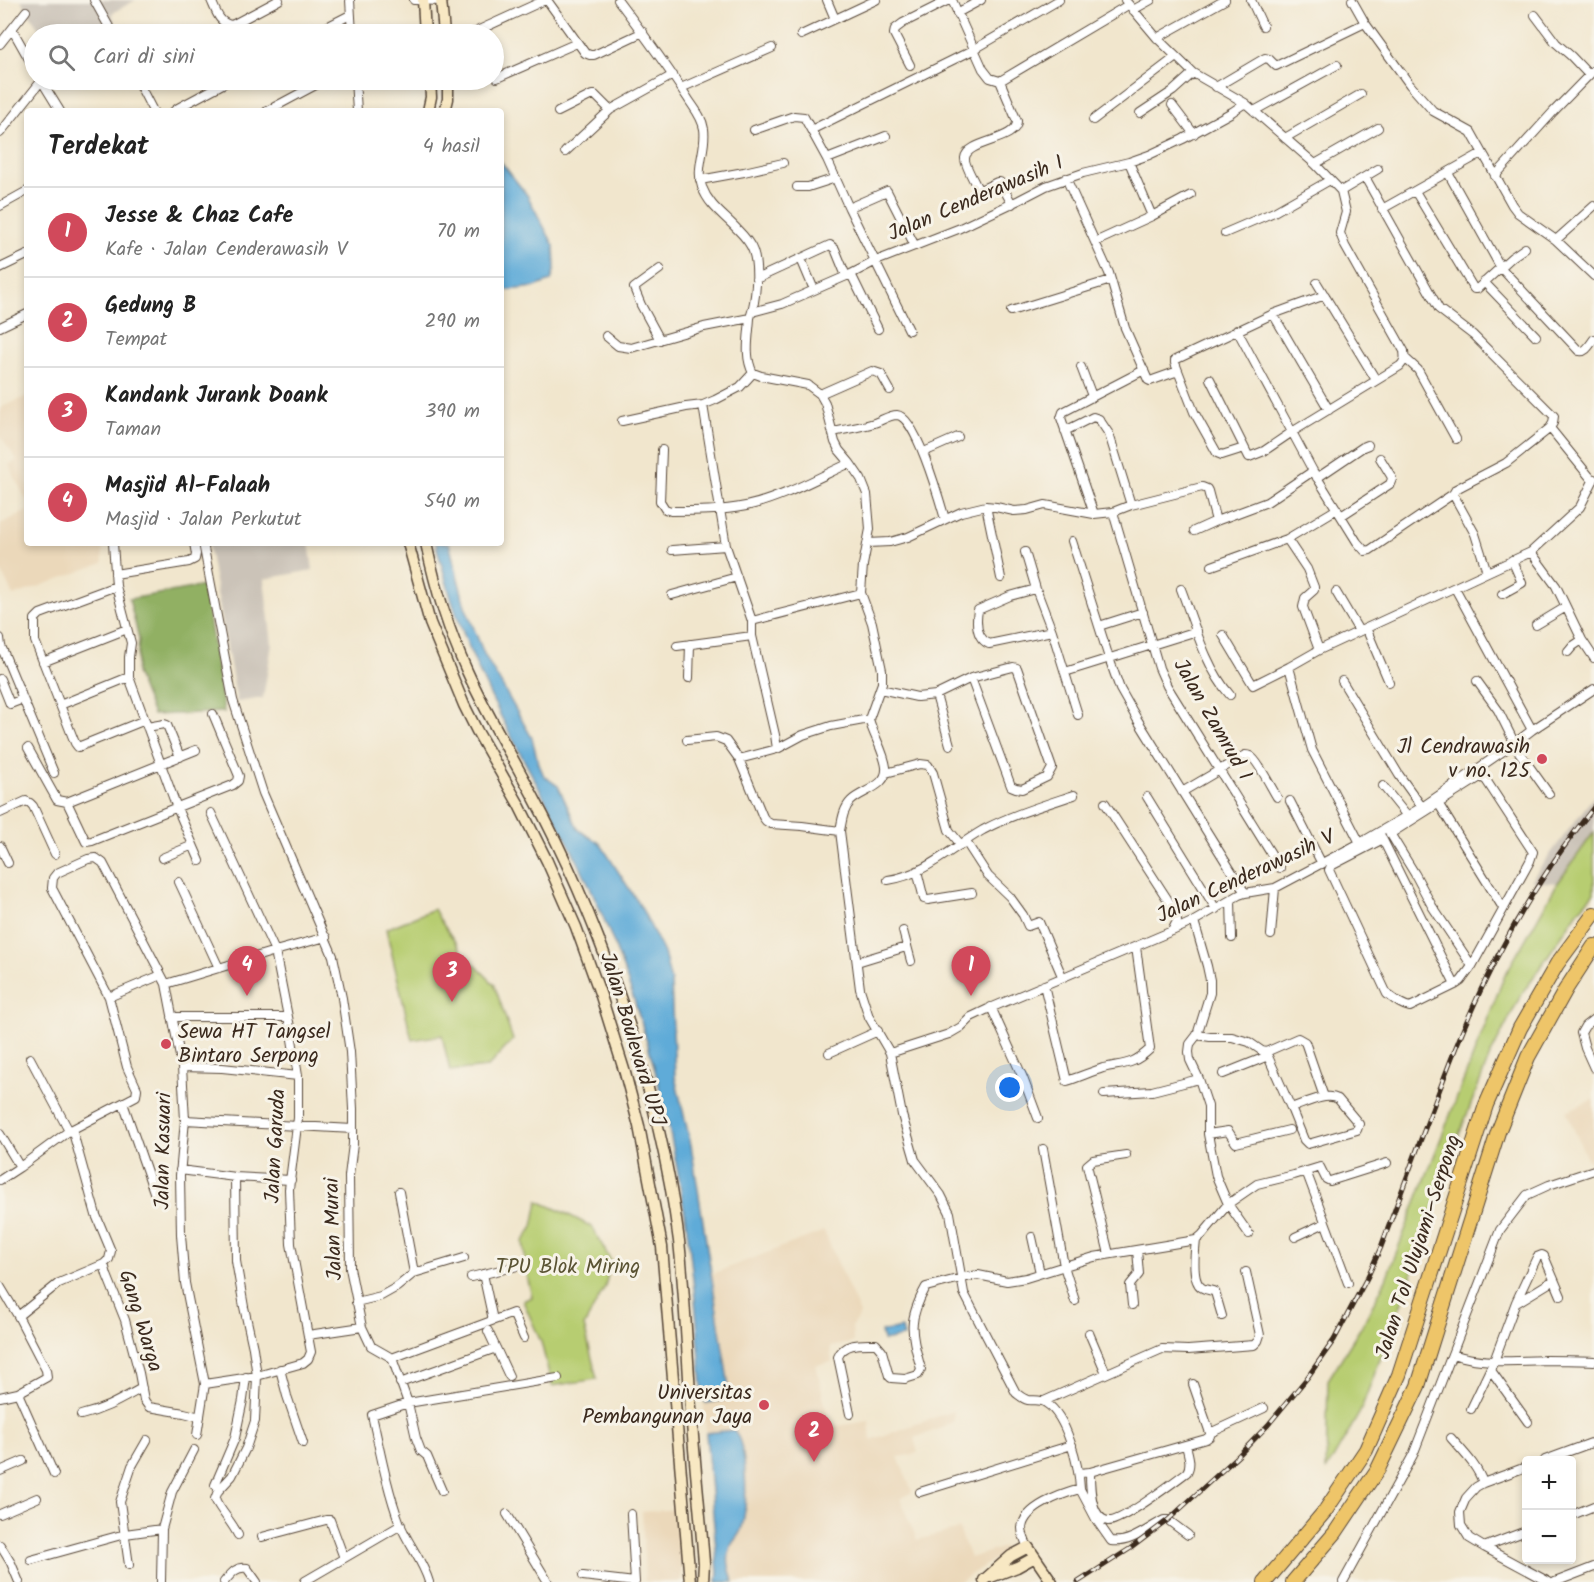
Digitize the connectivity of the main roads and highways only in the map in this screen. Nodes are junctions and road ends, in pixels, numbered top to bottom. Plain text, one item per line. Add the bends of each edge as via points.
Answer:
1 (1594, 914) edge
2 (1594, 946) edge
3 (1265, 1582) edge
4 (1293, 1582) edge

1 - 3 highway, Jalan Tol Ulujami–Serpong via 1557,964 1520,1028 1486,1105 1399,1375 1366,1450 1325,1511
2 - 4 highway, Jalan Tol Ulujami–Serpong via 1528,1057 1498,1132 1418,1386 1378,1469 1335,1533

